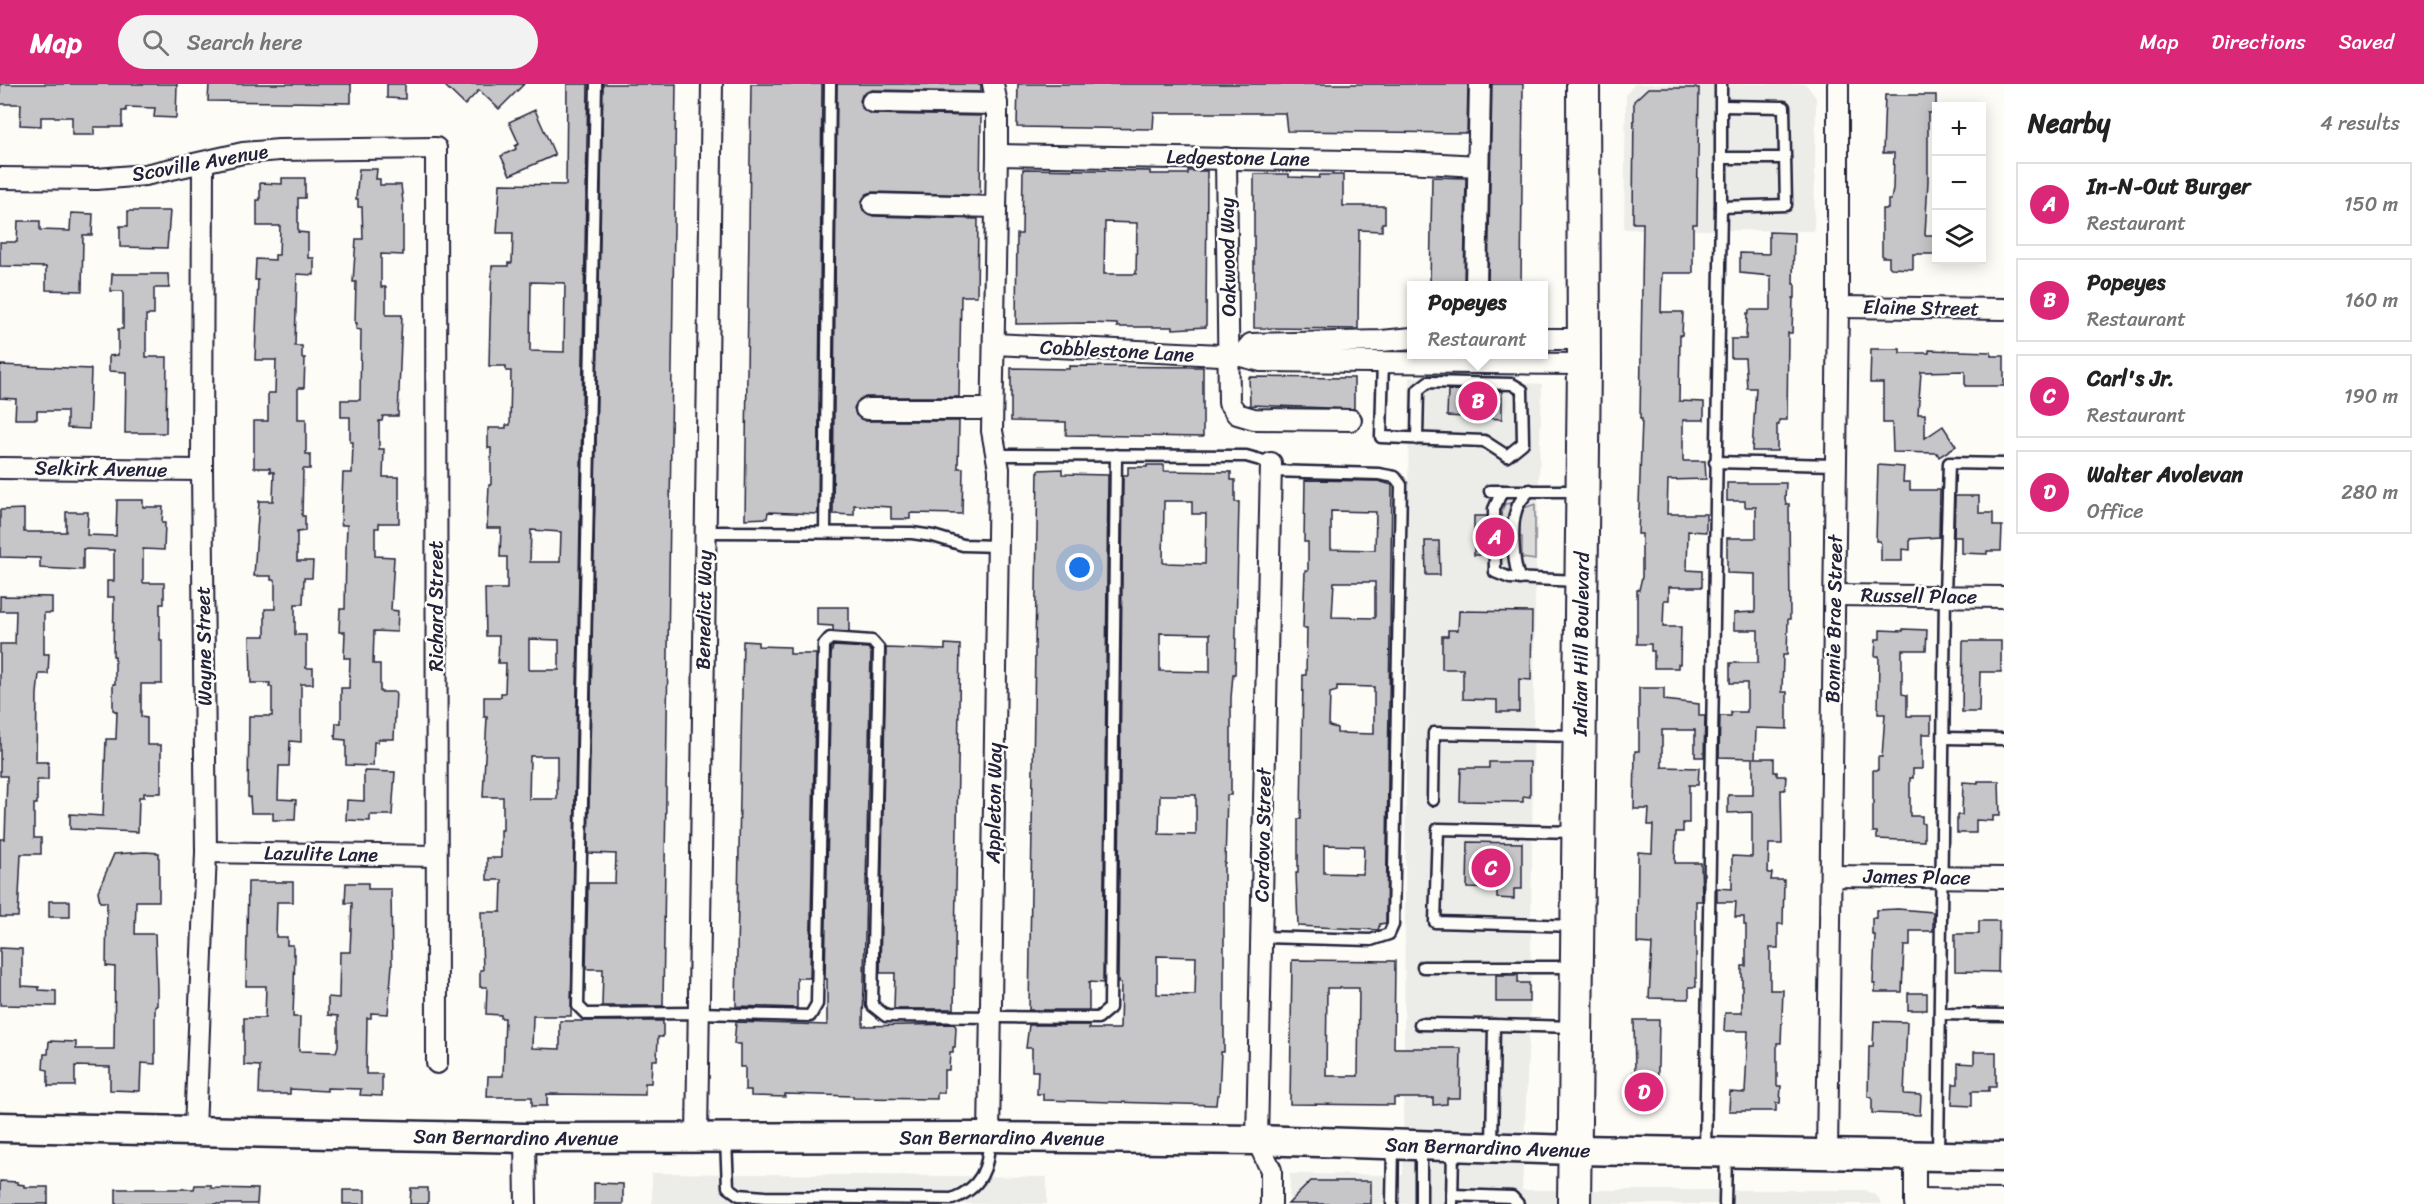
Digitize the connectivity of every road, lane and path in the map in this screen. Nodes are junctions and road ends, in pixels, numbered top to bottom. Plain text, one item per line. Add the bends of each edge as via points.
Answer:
1 (596, 84) edge
2 (712, 84) edge
3 (830, 84) edge
4 (993, 84) edge
5 (1480, 84) edge
6 (1583, 84) edge
7 (1721, 84) edge
8 (1838, 84) edge
9 (872, 102) dead end
10 (997, 104) junction
11 (1722, 106) junction
12 (436, 148) joint
13 (997, 155) junction
14 (1226, 158) junction
15 (1721, 158) junction
16 (1785, 158) junction
17 (203, 163) junction
18 (1478, 166) junction
19 (0, 177) edge
20 (873, 204) dead end
21 (996, 207) junction
22 (1721, 207) junction
23 (1476, 281) edge
24 (1838, 307) junction
25 (2004, 309) edge
26 (1407, 338) edge
27 (1548, 340) edge
28 (1382, 341) junction
29 (994, 344) junction
30 (1584, 352) junction
31 (1548, 354) edge
32 (1235, 356) junction
33 (1456, 359) edge
34 (1383, 363) junction
35 (866, 409) dead end
36 (992, 409) junction
37 (1351, 420) dead end
38 (1417, 439) junction
39 (1116, 455) junction
40 (997, 462) junction
41 (1716, 462) junction
42 (2004, 464) edge
43 (1836, 465) junction
44 (1271, 467) junction
45 (0, 468) edge
46 (202, 470) junction
47 (1502, 490) junction
48 (1530, 490) junction
49 (1490, 491) dead end
50 (1582, 491) junction
51 (705, 532) junction
52 (825, 532) junction
53 (998, 546) junction
54 (1521, 579) junction
55 (1581, 581) junction
56 (1835, 595) junction
57 (1945, 596) junction
58 (2004, 597) edge
59 (1580, 736) junction
60 (1944, 738) junction
61 (2004, 739) edge
62 (1433, 800) dead end
63 (1579, 832) junction
64 (206, 852) junction
65 (436, 856) junction
66 (1831, 876) junction
67 (1942, 877) junction
68 (2004, 878) edge
69 (1577, 926) junction
70 (1261, 938) junction
71 (1577, 967) junction
72 (1423, 968) dead end
73 (699, 1013) junction
74 (1940, 1014) junction
75 (2004, 1015) edge
76 (991, 1016) junction
77 (1420, 1023) dead end
78 (1494, 1025) junction
79 (1576, 1027) junction
80 (437, 1063) dead end
81 (0, 1127) edge
82 (195, 1130) junction
83 (697, 1137) junction
84 (726, 1137) junction
85 (989, 1137) junction
86 (525, 1138) junction
87 (1257, 1140) junction
88 (1393, 1144) junction
89 (1422, 1145) junction
90 (1453, 1146) junction
91 (1492, 1148) junction
92 (1575, 1150) junction
93 (1715, 1153) junction
94 (1827, 1155) junction
95 (1927, 1156) junction
96 (2004, 1157) edge
97 (1452, 1200) edge
98 (2004, 1200) edge
99 (1915, 1201) edge
100 (526, 1204) edge
101 (1271, 1204) edge
102 (1392, 1204) edge
103 (1421, 1204) edge
104 (1518, 1204) edge
105 (1574, 1204) edge
106 (1725, 1204) edge

1 - 73 lane via 578,1006 586,1014
2 - 51 street, Benedict Way
3 - 52 lane
4 - 10 street, Appleton Way
5 - 18 street
6 - 30 main road, Indian Hill Boulevard
7 - 11 lane
8 - 24 street, Bonnie Brae Street
9 - 10 street
10 - 13 street, Appleton Way
11 - 15 lane
11 - 16 lane via 1784,107
12 - 17 street, Scoville Avenue via 279,150 243,153
12 - 65 street, Richard Street
13 - 14 street, Ledgestone Lane
13 - 21 street, Appleton Way
14 - 18 street, Ledgestone Lane
14 - 32 street, Oakwood Way
15 - 16 lane
15 - 22 lane
16 - 22 lane via 1786,205
17 - 19 street, Scoville Avenue via 145,175 97,179
17 - 46 street, Wayne Street
18 - 23 street
20 - 21 street
21 - 29 street, Appleton Way
22 - 41 lane
24 - 25 street, Elaine Street
24 - 43 street, Bonnie Brae Street
26 - 28 street, Cobblestone Lane
27 - 30 street
28 - 32 street, Cobblestone Lane via 1251,344
28 - 34 lane
29 - 32 street, Cobblestone Lane
29 - 36 street, Appleton Way
30 - 31 street, Cobblestone Lane
30 - 50 main road, Indian Hill Boulevard
32 - 34 street, Cobblestone Lane via 1261,361
32 - 37 street, Oakwood Way via 1228,396 1237,414 1254,419
33 - 34 street, Cobblestone Lane
34 - 38 lane via 1381,438
35 - 36 street
36 - 40 street, Appleton Way
38 - 38 lane via 1484,441 1507,456 1523,443 1522,390 1512,384 1428,382 1418,390
39 - 40 lane
39 - 44 lane via 1246,456
39 - 76 lane via 1110,1008 1098,1018
40 - 53 street, Appleton Way
41 - 43 lane
41 - 93 lane
42 - 57 lane via 1949,463
43 - 56 street, Bonnie Brae Street
44 - 70 street, Cordova Street
44 - 70 lane via 1378,474 1395,477 1401,486 1396,835 1394,925 1389,934 1361,941
45 - 46 street, Selkirk Avenue
46 - 64 street, Wayne Street
47 - 48 lane
47 - 49 lane
47 - 54 lane via 1494,509 1495,572
48 - 50 lane
48 - 54 lane via 1515,512 1515,557
50 - 55 main road, Indian Hill Boulevard
51 - 52 lane
51 - 73 street, Benedict Way
52 - 53 lane via 922,534 963,545
53 - 76 street, Appleton Way
54 - 55 lane
55 - 59 main road, Indian Hill Boulevard
56 - 57 street, Russell Place
56 - 66 street, Bonnie Brae Street
57 - 58 street, Russell Place
57 - 60 lane
59 - 62 lane via 1434,733
59 - 63 main road, Indian Hill Boulevard
60 - 61 lane
60 - 67 lane
63 - 69 main road, Indian Hill Boulevard
63 - 69 lane via 1438,829 1435,922
64 - 65 street, Lazulite Lane
64 - 82 street, Wayne Street
65 - 80 street, Richard Street
66 - 67 street, James Place
66 - 94 street, Bonnie Brae Street
67 - 68 street, James Place
67 - 74 lane
69 - 71 main road, Indian Hill Boulevard
70 - 87 street, Cordova Street
71 - 72 lane
71 - 79 main road, Indian Hill Boulevard
73 - 76 lane via 810,1017 818,1004 824,645 830,638 872,641 879,650 872,1005 886,1016
73 - 83 street, Benedict Way
74 - 75 lane
74 - 95 lane
76 - 85 street, Appleton Way
77 - 78 lane
78 - 79 lane
78 - 91 lane
79 - 92 main road, Indian Hill Boulevard
81 - 82 main road, San Bernardino Avenue
82 - 86 main road, San Bernardino Avenue
83 - 84 main road, San Bernardino Avenue
83 - 86 main road, San Bernardino Avenue
84 - 85 main road, San Bernardino Avenue
84 - 85 lane via 728,1187 739,1195 952,1199 973,1188 984,1172 989,1160
85 - 87 main road, San Bernardino Avenue
86 - 100 street
87 - 88 main road, San Bernardino Avenue
87 - 101 street, Cordova Street via 1271,1170
88 - 89 main road, San Bernardino Avenue
88 - 102 lane
89 - 90 main road, San Bernardino Avenue
89 - 103 lane
90 - 91 main road, San Bernardino Avenue
90 - 97 lane
91 - 92 main road, San Bernardino Avenue
92 - 93 main road, San Bernardino Avenue
92 - 105 main road, Indian Hill Boulevard
93 - 94 main road, San Bernardino Avenue
93 - 106 lane
94 - 95 main road, San Bernardino Avenue
95 - 96 main road, San Bernardino Avenue
95 - 99 street
97 - 104 lane via 1512,1197
98 - 99 street

